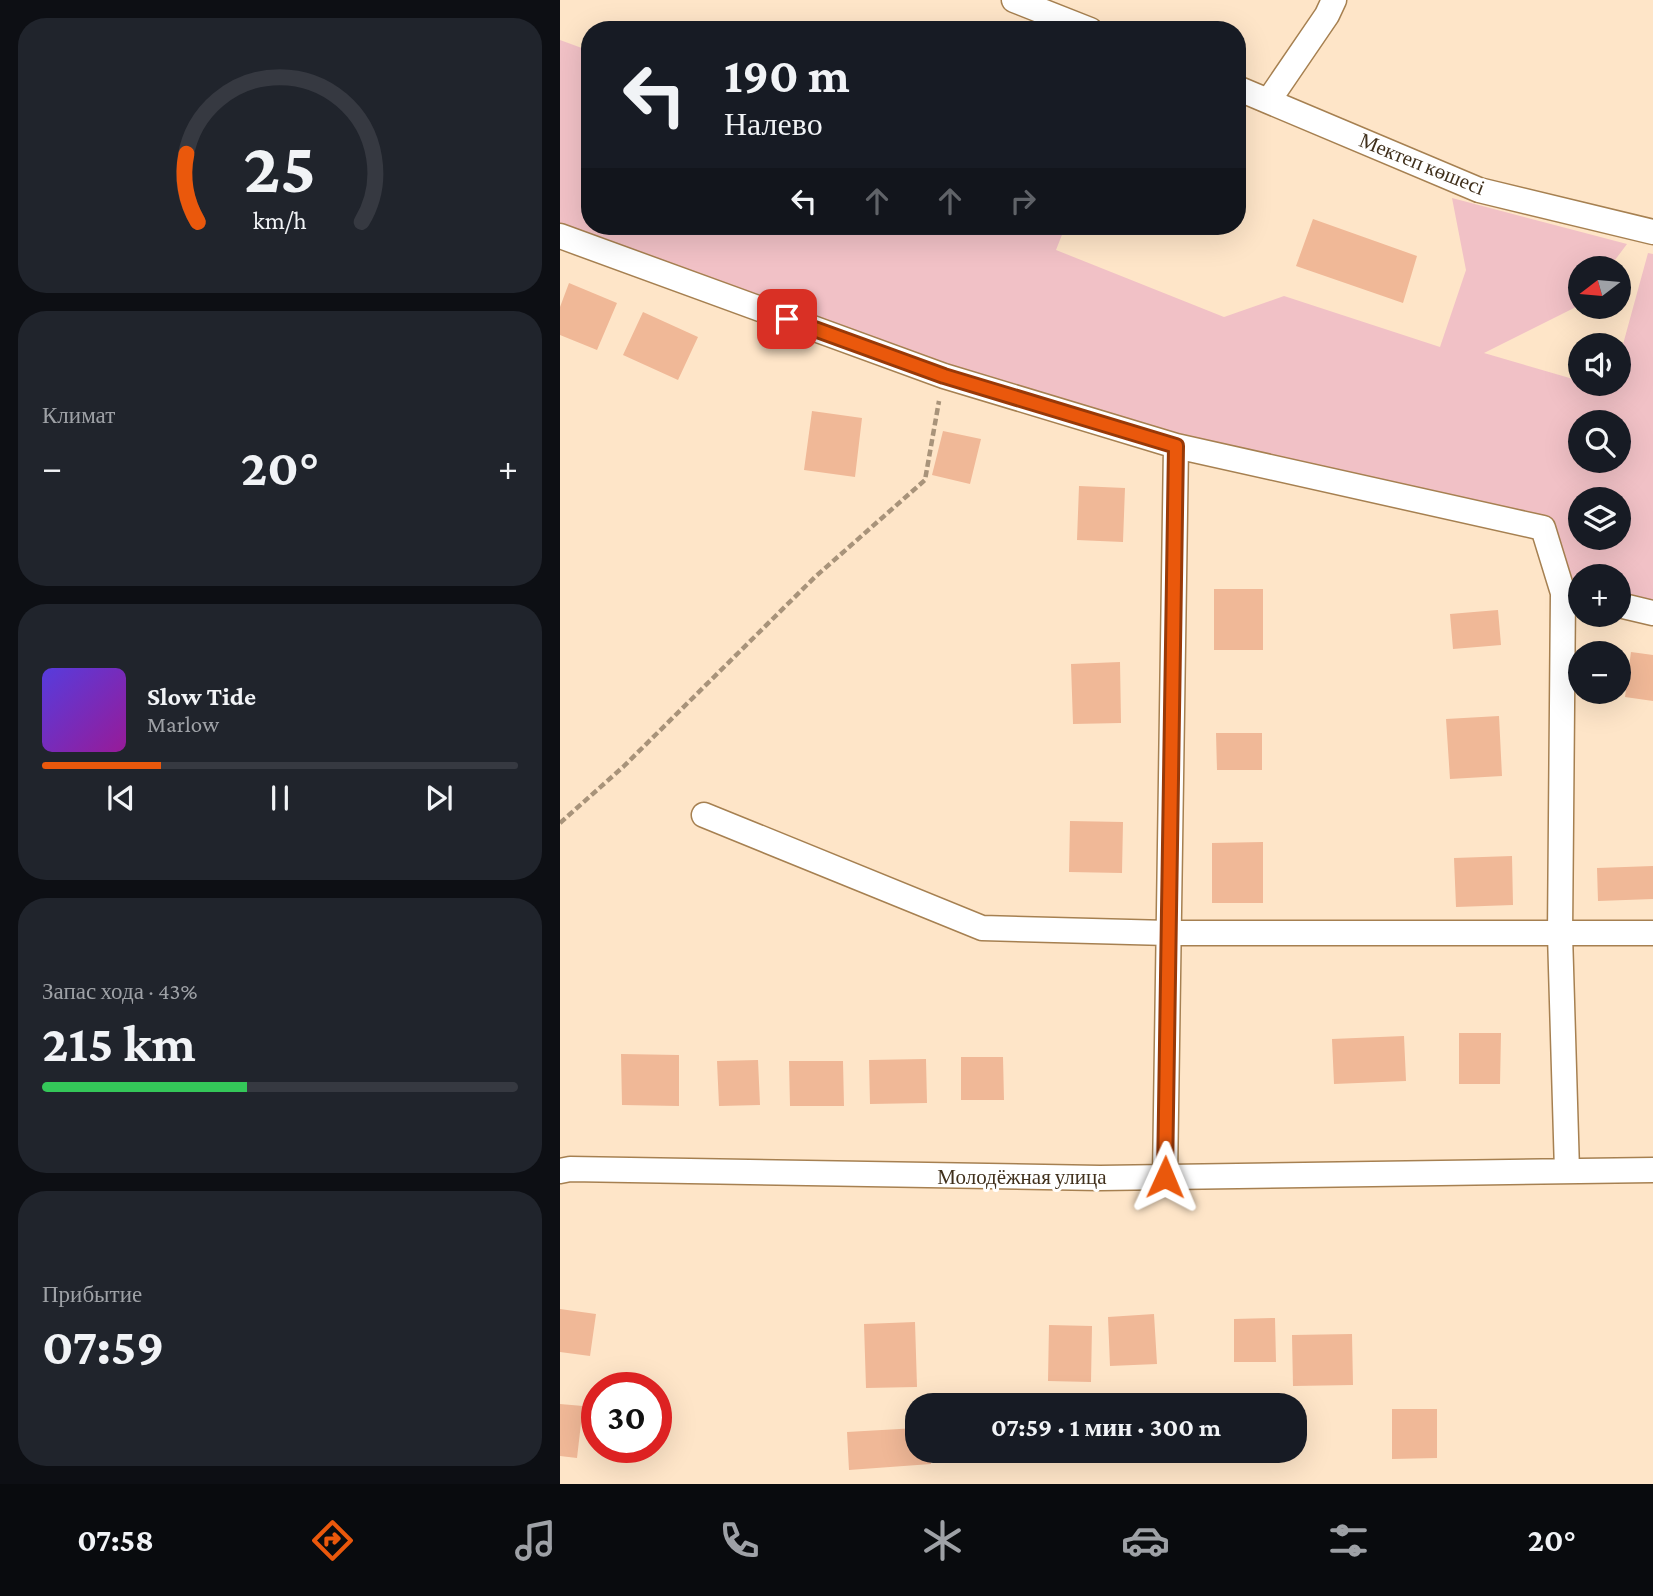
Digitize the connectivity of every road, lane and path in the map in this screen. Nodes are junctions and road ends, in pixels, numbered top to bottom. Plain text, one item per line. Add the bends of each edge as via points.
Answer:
1 (1014, 0) edge
2 (1334, 0) edge
3 (1067, 21) edge
4 (1246, 91) edge
5 (1269, 100) junction
6 (1653, 232) edge
7 (560, 236) edge
8 (944, 376) junction
9 (1176, 446) junction
10 (1568, 586) edge
11 (1631, 608) edge
12 (1653, 613) edge
13 (1571, 627) edge
14 (704, 815) dead end
15 (560, 823) edge
16 (1167, 933) junction
17 (1653, 933) edge
18 (1560, 934) junction
19 (1653, 1170) edge
20 (560, 1171) edge
21 (1567, 1171) junction
22 (1165, 1177) junction

1 - 3 street
2 - 5 street
4 - 5 street, Мектеп көшесі
5 - 6 street, Мектеп көшесі via 1479,190
7 - 8 street
8 - 9 street
8 - 15 path via 925,480 815,577 624,767
9 - 10 street via 1543,528
9 - 16 street
11 - 12 street
13 - 18 street
14 - 16 street via 982,928
16 - 18 street
16 - 22 street
17 - 18 street
18 - 21 street
19 - 21 street, Молодёжная улица
20 - 22 street, Молодёжная улица
21 - 22 street, Молодёжная улица

